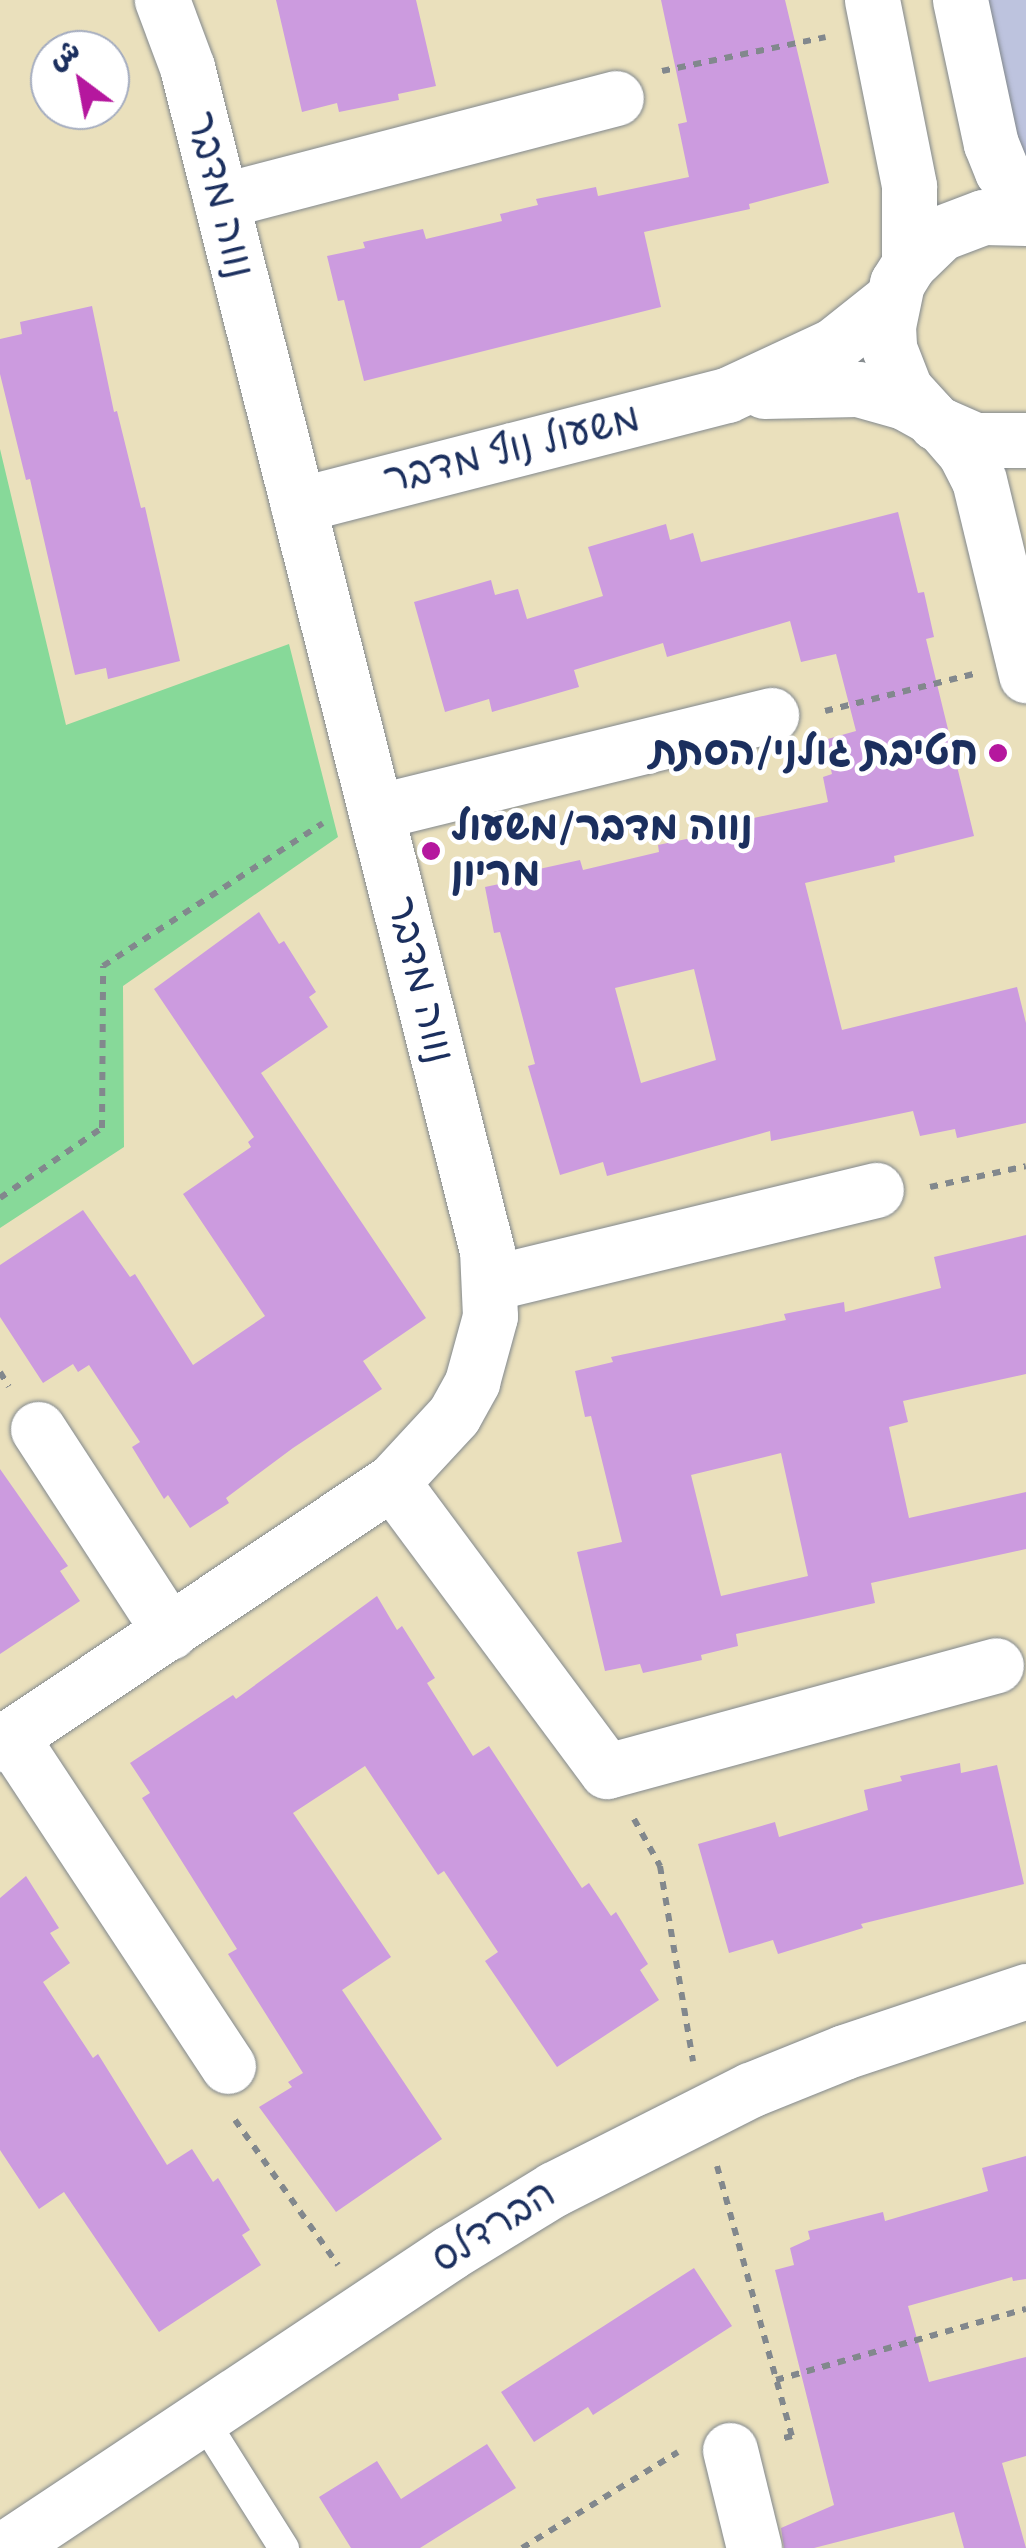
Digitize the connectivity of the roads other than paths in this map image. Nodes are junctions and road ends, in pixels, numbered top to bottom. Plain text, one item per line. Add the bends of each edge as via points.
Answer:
1 (162, 0) edge
2 (960, 0) edge
3 (874, 13) edge
4 (616, 98) road end
5 (221, 201) junction
6 (1026, 203) edge
7 (1026, 218) edge
8 (901, 281) junction
9 (726, 395) junction
10 (935, 420) junction
11 (1026, 440) edge
12 (298, 505) junction
13 (1024, 668) edge
14 (771, 715) road end
15 (374, 802) junction
16 (876, 1190) road end
17 (491, 1283) junction
18 (38, 1430) dead end
19 (392, 1482) junction
20 (170, 1632) junction
21 (996, 1665) dead end
22 (5, 1741) edge
23 (1026, 1991) edge
24 (228, 2066) road end
25 (202, 2418) junction
26 (730, 2450) road end
27 (6, 2548) edge
28 (284, 2548) edge
29 (754, 2548) edge

1 - 5 street, נווה מדבר via 187,67
2 - 6 street via 991,144
3 - 8 street via 909,186
4 - 5 street
5 - 12 street, נווה מדבר
7 - 8 street, משעול נוף מדבר via 984,217 941,234
8 - 9 street, משעול נוף מדבר via 834,345
8 - 10 street via 888,326 895,369
9 - 10 street, משעול נוף מדבר via 858,390 904,402
9 - 12 street, משעול נוף מדבר
10 - 11 street, משעול נוף מדבר via 976,440
10 - 13 street via 965,452 979,480
12 - 15 street, נווה מדבר
14 - 15 street
15 - 17 street, נווה מדבר
16 - 17 street
17 - 19 street, נווה מדבר via 484,1349 472,1382 454,1415
18 - 20 street
19 - 20 street, נווה מדבר
19 - 21 street via 608,1771
20 - 22 street, נווה מדבר
22 - 24 street
23 - 25 street, הברדלס via 844,2052 702,2113 554,2188
25 - 27 street, הברדלס
25 - 28 lane
26 - 29 street

